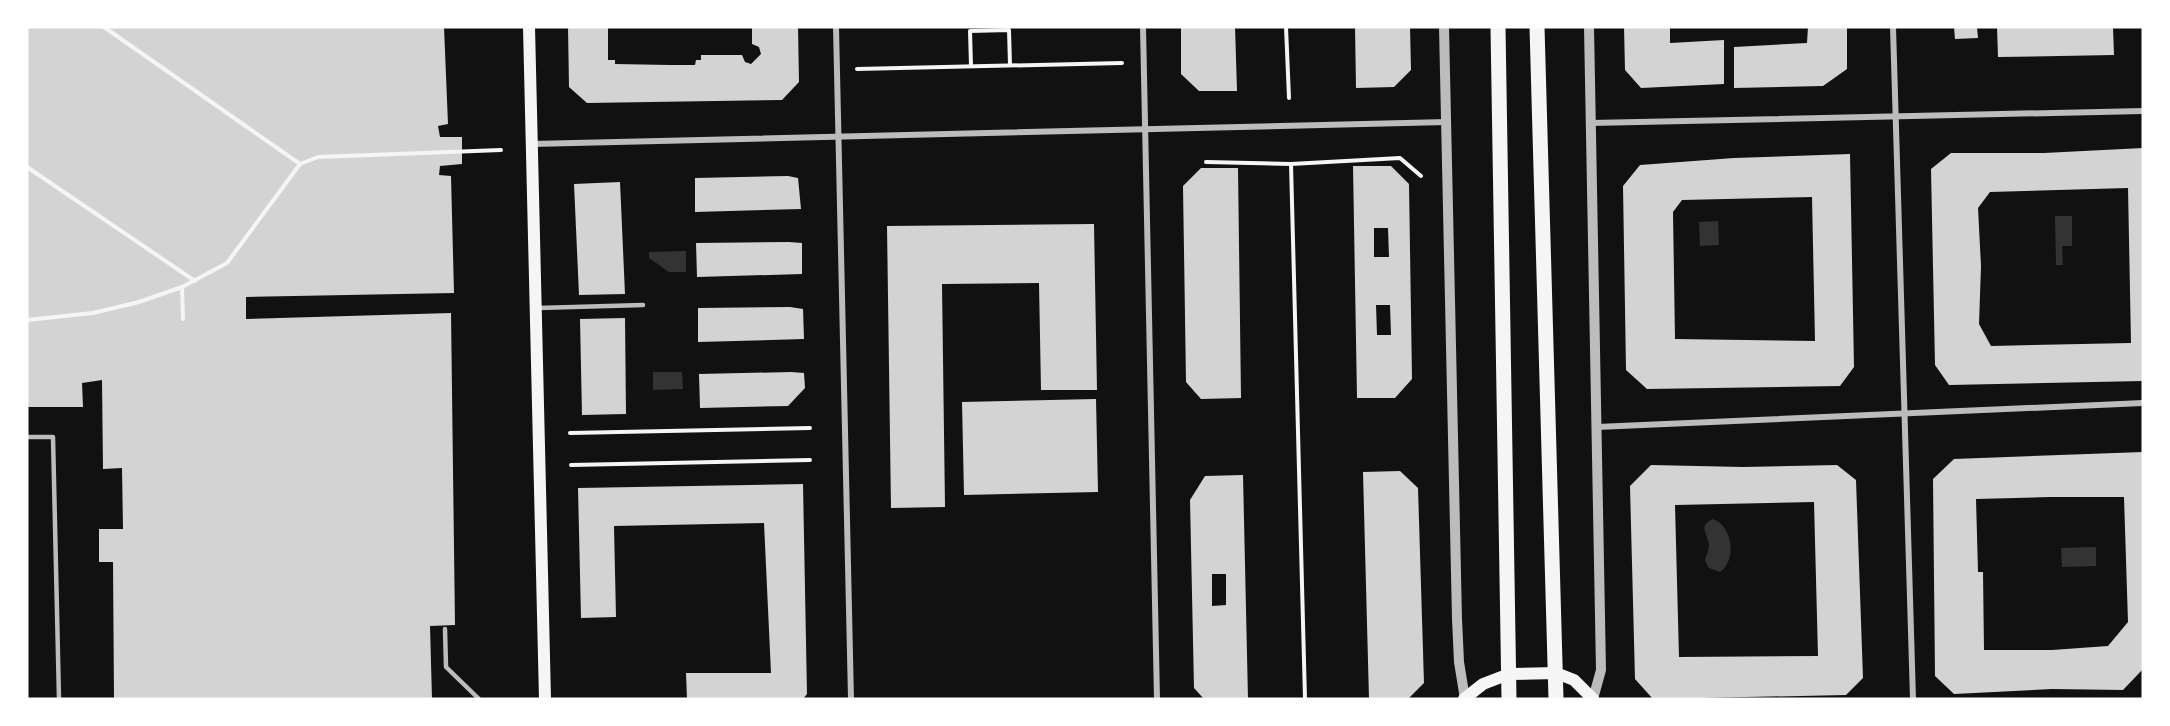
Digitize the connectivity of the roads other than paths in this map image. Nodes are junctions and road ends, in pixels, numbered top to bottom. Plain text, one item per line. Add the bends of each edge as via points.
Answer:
1 (529, 27) edge
2 (836, 27) edge
3 (1143, 27) edge
4 (1444, 27) edge
5 (1498, 27) edge
6 (1537, 27) edge
7 (1589, 27) edge
8 (1893, 27) edge
9 (2143, 111) edge
10 (1895, 116) junction
11 (1446, 122) junction
12 (1591, 123) junction
13 (1145, 131) junction
14 (839, 138) junction
15 (532, 144) junction
16 (644, 305) dead end
17 (535, 309) junction
18 (2143, 403) edge
19 (1906, 414) junction
20 (1597, 427) junction
21 (27, 437) edge
22 (445, 629) dead end
23 (1556, 673) junction
24 (1509, 674) junction
25 (59, 699) edge
26 (479, 699) edge
27 (544, 699) edge
28 (851, 699) edge
29 (1157, 699) edge
30 (1464, 699) edge
31 (1509, 699) edge
32 (1556, 699) edge
33 (1593, 699) edge
34 (1913, 699) edge

1 - 15 main road
2 - 14 street
3 - 13 street
4 - 11 street
5 - 24 main road
6 - 23 main road
7 - 12 street
8 - 10 street
9 - 10 street
10 - 12 street
10 - 19 street
11 - 13 street
11 - 30 street via 1457,619
12 - 20 street
13 - 14 street
13 - 29 street
14 - 15 street
14 - 28 street
15 - 17 main road
16 - 17 lane
17 - 27 main road
18 - 19 street
19 - 20 street
19 - 34 street
20 - 33 street via 1601,670
21 - 25 lane via 53,437
22 - 26 lane via 446,666
23 - 24 main road
23 - 32 main road
23 - 33 main road via 1574,680
24 - 30 main road via 1482,684
24 - 31 main road

